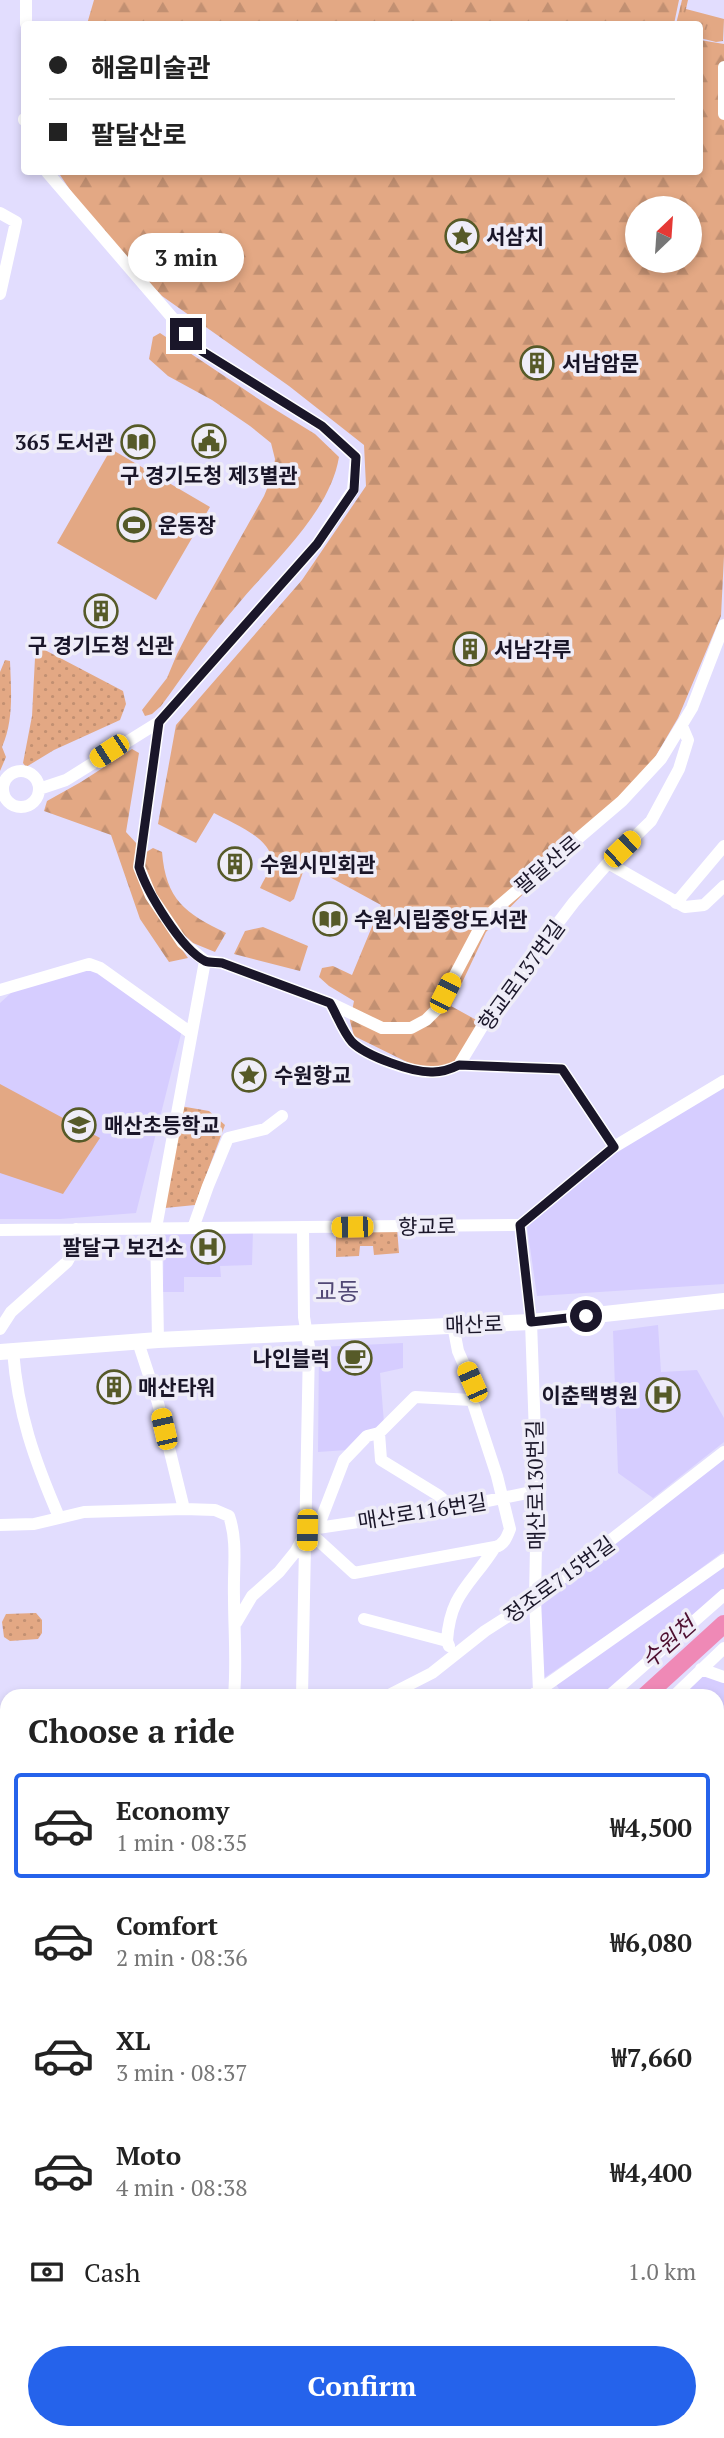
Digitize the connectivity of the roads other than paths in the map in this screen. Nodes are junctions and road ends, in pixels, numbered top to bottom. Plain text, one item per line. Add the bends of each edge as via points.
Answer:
1 (26, 0) edge
2 (26, 21) edge
3 (724, 67) edge
4 (724, 114) edge
5 (50, 175) edge
6 (0, 213) edge
7 (0, 294) edge
8 (724, 625) edge
9 (159, 722) junction
10 (682, 726) junction
11 (39, 789) junction
12 (4, 804) edge
13 (724, 846) edge
14 (608, 863) junction
15 (724, 886) edge
16 (677, 902) junction
17 (205, 961) junction
18 (0, 990) edge
19 (330, 1003) junction
20 (191, 1033) junction
21 (459, 1065) junction
22 (724, 1081) edge
23 (282, 1116) dead end
24 (614, 1147) junction
25 (520, 1225) junction
26 (303, 1227) junction
27 (156, 1228) junction
28 (193, 1228) junction
29 (76, 1229) junction
30 (0, 1230) edge
31 (724, 1301) edge
32 (531, 1322) junction
33 (453, 1325) junction
34 (0, 1329) edge
35 (306, 1333) junction
36 (158, 1340) junction
37 (138, 1342) junction
38 (7, 1351) edge
39 (472, 1400) junction
40 (379, 1433) junction
41 (724, 1452) edge
42 (537, 1491) junction
43 (501, 1498) junction
44 (453, 1508) junction
45 (184, 1509) junction
46 (59, 1517) junction
47 (0, 1525) edge
48 (307, 1530) junction
49 (495, 1548) junction
50 (724, 1560) edge
51 (724, 1595) edge
52 (535, 1599) junction
53 (365, 1619) dead end
54 (236, 1623) junction
55 (447, 1641) junction
56 (724, 1648) edge
57 (452, 1656) junction
58 (701, 1669) junction
59 (724, 1677) edge
60 (234, 1689) edge
61 (303, 1689) edge
62 (401, 1689) edge
63 (540, 1689) edge
64 (541, 1689) edge
65 (617, 1689) edge
66 (681, 1689) edge

1 - 2 street
3 - 4 street
5 - 9 street via 200,350 322,426 356,457 354,490 317,544
6 - 7 street via 16,222
8 - 10 street, 팔달산로
9 - 11 street via 66,780
9 - 17 street, 팔달산로 via 139,867 151,896 182,942
10 - 14 street, 향교로137번길 via 688,740 679,769 651,821
10 - 19 street, 팔달산로 via 661,759 622,801 485,918 437,1009 426,1020 411,1028 382,1028
11 - 12 street via 28,806
11 - 12 street via 34,775 23,770 11,773 4,782
13 - 16 street
14 - 16 street
14 - 21 street, 향교로137번길 via 494,1007
15 - 16 street via 704,905 685,907
17 - 19 street, 팔달산로 via 222,963
17 - 20 street
18 - 20 street via 89,964
19 - 21 street via 352,1041 368,1052 432,1072
20 - 27 street
21 - 24 street via 562,1069
22 - 24 street
23 - 28 street via 265,1129 229,1138
24 - 25 street
25 - 26 street, 향교로
25 - 32 street, 매산로130번길
26 - 28 street, 향교로
26 - 35 street
27 - 28 street, 향교로
27 - 29 street, 향교로
27 - 36 street
29 - 30 street, 향교로
29 - 34 street via 67,1262 11,1312
31 - 32 main road, 매산로
32 - 33 main road, 매산로
32 - 42 street, 매산로130번길
33 - 35 main road, 매산로
33 - 39 street via 472,1382
35 - 36 main road, 매산로
35 - 48 street
36 - 37 main road, 매산로
37 - 38 main road, 매산로
37 - 45 street
38 - 46 street via 26,1431
39 - 40 street, 매산로116번길 via 415,1396
39 - 43 street
40 - 44 street via 381,1460
40 - 48 street, 매산로116번길 via 367,1436 344,1460 320,1522
41 - 52 street, 정조로715번길
42 - 43 street, 매산로116번길
42 - 52 street, 매산로130번길
43 - 44 street, 매산로116번길
43 - 49 street via 510,1529
44 - 48 street, 매산로116번길
45 - 46 street
45 - 54 street via 215,1510 229,1516 235,1533
46 - 47 street via 34,1524
48 - 49 street via 354,1573
48 - 54 street, 매산로116번길 via 296,1551 252,1596
48 - 61 street
49 - 55 street via 456,1599
50 - 64 street
51 - 65 street
52 - 57 street, 정조로715번길
52 - 63 street, 매산로130번길
53 - 55 street
54 - 60 street
55 - 57 street
56 - 58 street
57 - 62 street, 정조로715번길 via 432,1674
58 - 59 street
58 - 66 street

